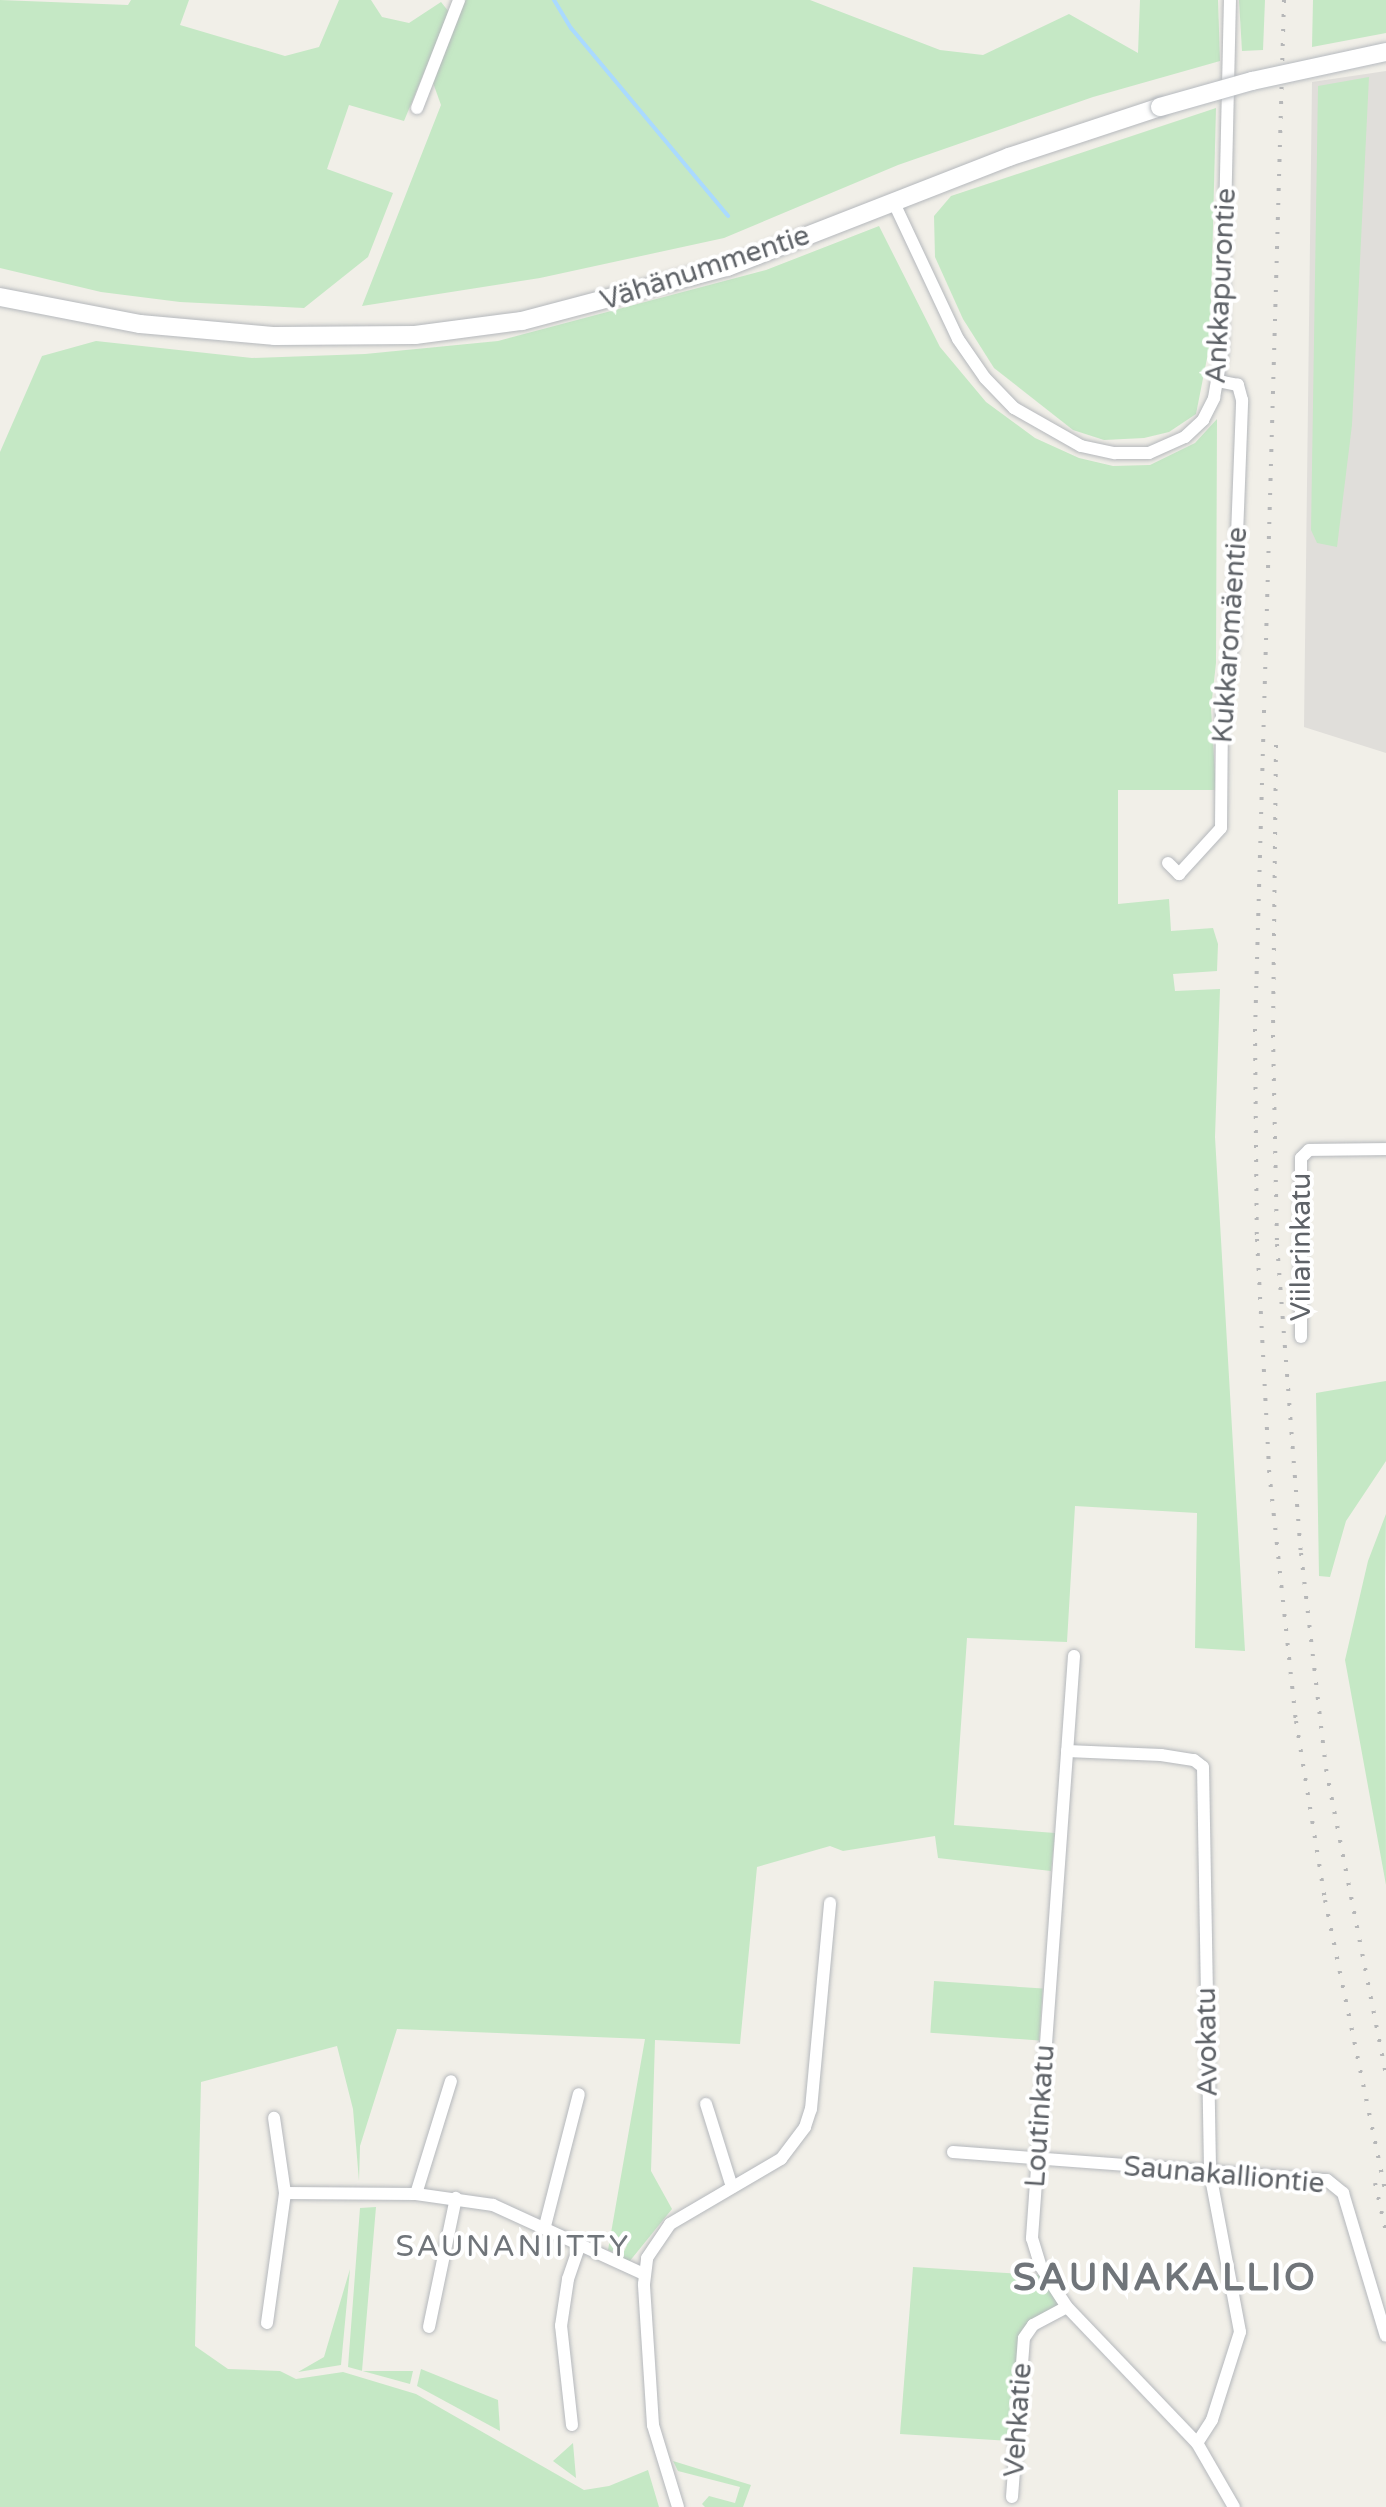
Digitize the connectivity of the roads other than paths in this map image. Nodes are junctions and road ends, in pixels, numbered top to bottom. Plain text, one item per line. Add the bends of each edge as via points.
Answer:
1 (459, 0) edge
2 (1230, 0) edge
3 (1386, 52) edge
4 (418, 108) dead end
5 (894, 203) junction
6 (0, 297) edge
7 (1218, 381) junction
8 (1168, 863) dead end
9 (1386, 1148) edge
10 (1302, 1336) dead end
11 (1074, 1656) dead end
12 (1068, 1751) junction
13 (830, 1903) dead end
14 (451, 2081) dead end
15 (579, 2094) dead end
16 (706, 2104) dead end
17 (274, 2118) dead end
18 (953, 2152) dead end
19 (1036, 2159) junction
20 (1210, 2172) junction
21 (732, 2188) junction
22 (285, 2193) junction
23 (416, 2194) junction
24 (456, 2198) junction
25 (545, 2226) junction
26 (580, 2244) junction
27 (644, 2274) junction
28 (1067, 2307) junction
29 (267, 2323) dead end
30 (429, 2327) dead end
31 (1386, 2336) edge
32 (572, 2425) dead end
33 (1198, 2443) junction
34 (1012, 2497) dead end
35 (678, 2507) edge
36 (1234, 2507) edge

1 - 4 street
2 - 7 street, Ankkapurontie
3 - 5 main road, Vähänummentie, bridge via 1160,107
5 - 6 main road, Vähänummentie via 728,267 620,299 415,335 198,329 85,316
5 - 7 street, Ankkapurontie via 958,339 985,378 1044,428 1081,446 1149,454 1203,420
7 - 8 street, Kukkaromäentie via 1238,385 1242,400 1221,828 1179,874
9 - 10 street, Viilarinkatu via 1310,1150 1301,1158
11 - 12 street, Loutinkatu
12 - 19 street, Loutinkatu
12 - 20 street, Avokatu via 1161,1755 1203,1768
13 - 21 street via 805,2127 781,2158
14 - 23 street
15 - 25 street
16 - 21 street
17 - 22 street
18 - 19 street, Saunakalliontie
19 - 20 street, Saunakalliontie
19 - 28 street, Loutinkatu via 1032,2238 1041,2268
20 - 31 street, Saunakalliontie via 1336,2184
20 - 33 street, Avokatu via 1240,2332
21 - 27 street via 670,2224
22 - 23 street
22 - 29 street
23 - 24 street
24 - 25 street
24 - 30 street
25 - 26 street
26 - 27 street
26 - 32 street via 561,2326
27 - 35 street via 654,2424
28 - 33 street, Loutinkatu
28 - 34 street, Vehkatie via 1033,2325 1024,2338
33 - 36 street, Loutinkatu

